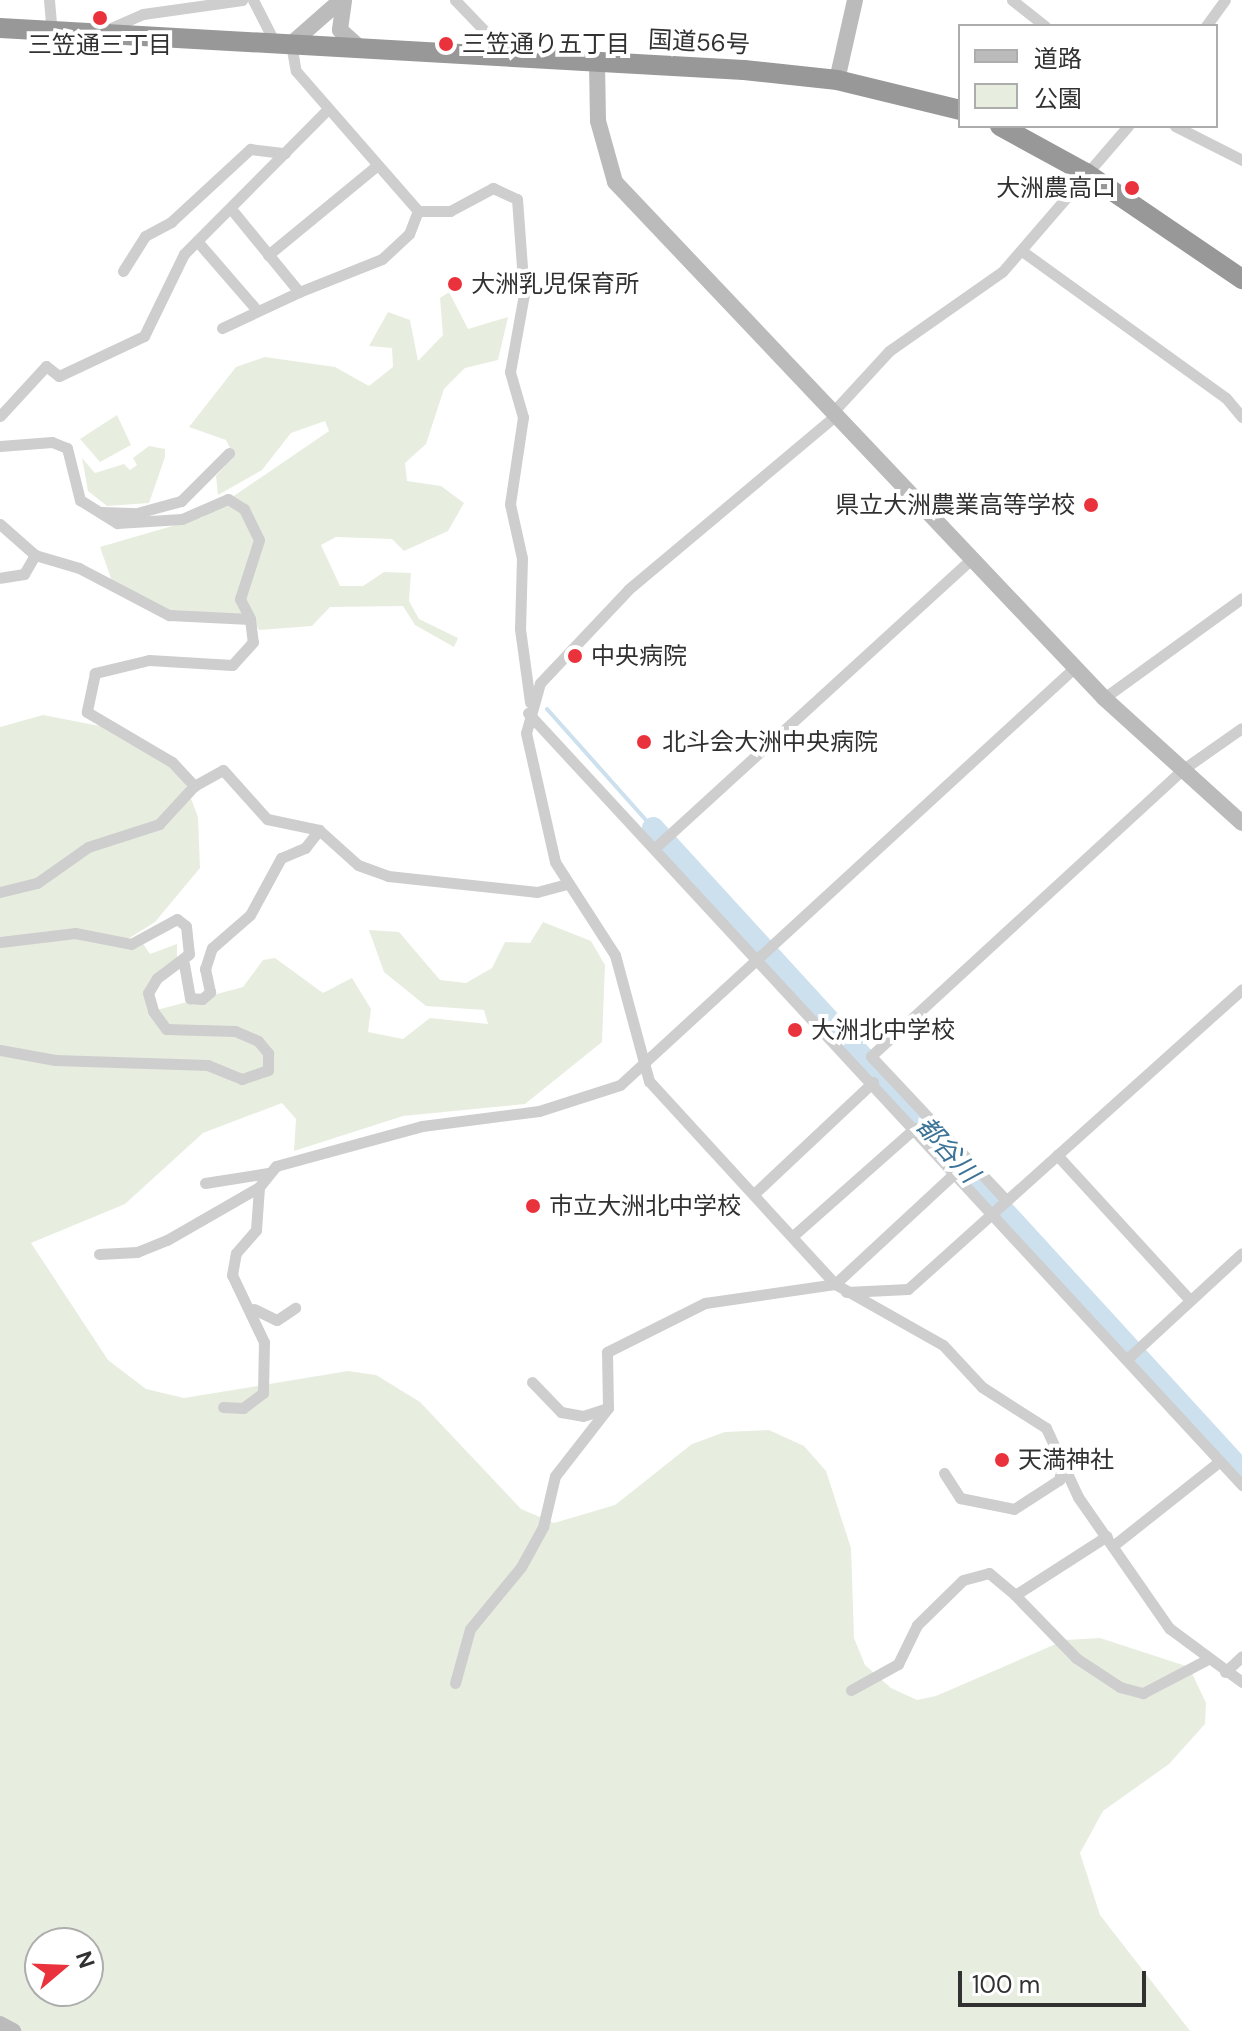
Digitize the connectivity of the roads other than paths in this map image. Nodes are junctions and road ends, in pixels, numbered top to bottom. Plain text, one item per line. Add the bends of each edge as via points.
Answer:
1 (49, 0) edge
2 (242, 0) edge
3 (253, 0) edge
4 (343, 0) edge
5 (455, 0) edge
6 (855, 0) edge
7 (1012, 0) edge
8 (1225, 0) edge
9 (1042, 24) edge
10 (1207, 24) edge
11 (0, 28) edge
12 (52, 32) junction
13 (97, 34) junction
14 (283, 44) junction
15 (360, 48) junction
16 (511, 59) junction
17 (597, 63) junction
18 (837, 80) junction
19 (958, 110) edge
20 (326, 111) junction
21 (1004, 128) edge
22 (1126, 128) edge
23 (1179, 128) edge
24 (285, 153) junction
25 (1242, 160) edge
26 (375, 167) junction
27 (1086, 173) junction
28 (232, 210) junction
29 (418, 211) junction
30 (197, 241) junction
31 (1022, 251) junction
32 (268, 255) junction
33 (123, 271) dead end
34 (1242, 279) edge
35 (299, 292) junction
36 (255, 308) junction
37 (222, 328) dead end
38 (834, 414) junction
39 (0, 416) edge
40 (1242, 417) edge
41 (0, 446) edge
42 (229, 453) dead end
43 (80, 500) junction
44 (0, 524) edge
45 (35, 555) junction
46 (972, 558) junction
47 (0, 578) edge
48 (1242, 598) edge
49 (250, 619) junction
50 (1075, 667) junction
51 (1104, 698) junction
52 (529, 707) junction
53 (1242, 728) edge
54 (1182, 770) junction
55 (194, 786) junction
56 (1242, 823) edge
57 (319, 830) junction
58 (662, 841) junction
59 (564, 885) junction
60 (0, 892) edge
61 (0, 942) edge
62 (764, 954) junction
63 (184, 964) junction
64 (1242, 989) edge
65 (0, 1050) edge
66 (866, 1061) junction
67 (644, 1064) junction
68 (873, 1082) junction
69 (915, 1128) junction
70 (1057, 1155) junction
71 (956, 1172) junction
72 (268, 1173) junction
73 (205, 1183) dead end
74 (259, 1187) junction
75 (755, 1193) junction
76 (1000, 1206) junction
77 (794, 1235) junction
78 (1242, 1253) edge
79 (99, 1254) dead end
80 (835, 1284) junction
81 (846, 1292) junction
82 (1190, 1300) junction
83 (295, 1308) dead end
84 (254, 1309) junction
85 (1132, 1355) junction
86 (532, 1382) dead end
87 (223, 1407) dead end
88 (608, 1408) junction
89 (1220, 1461) junction
90 (1062, 1466) junction
91 (944, 1473) dead end
92 (1242, 1485) edge
93 (1110, 1540) junction
94 (1015, 1595) junction
95 (1242, 1656) edge
96 (1206, 1660) junction
97 (1225, 1672) junction
98 (1242, 1682) edge
99 (455, 1683) dead end
100 (851, 1690) dead end
101 (0, 2024) edge
102 (13, 2031) edge

1 - 12 street
2 - 13 street via 143,14
3 - 14 street
4 - 14 street
4 - 15 street via 336,16 340,30
5 - 16 street
6 - 18 street
7 - 9 street
8 - 10 street
11 - 12 highway, 国道56号
12 - 13 highway, 国道56号
13 - 14 highway, 国道56号
14 - 15 highway, 国道56号
14 - 20 street
15 - 16 highway, 国道56号
16 - 17 highway, 国道56号
17 - 18 highway, 国道56号
17 - 38 street via 598,121 615,182
18 - 19 highway, 国道56号
20 - 24 street
20 - 26 street
21 - 27 highway
22 - 27 street
23 - 25 street
24 - 28 street
24 - 33 street via 250,149 171,222 147,234
26 - 29 street
26 - 32 street
27 - 31 street
27 - 34 highway
28 - 30 street
28 - 32 street
29 - 35 street via 409,234 382,259
29 - 52 street via 450,211 493,188 517,199 524,219 524,294 510,372 522,437 510,504 522,558 520,629
30 - 36 street
30 - 39 street via 144,336 59,376 46,366
31 - 38 street via 889,351
31 - 40 street via 1226,398
32 - 35 street
35 - 36 street
36 - 37 street
38 - 46 street
38 - 52 street via 593,623
41 - 43 street via 52,442 67,448
42 - 43 street via 194,493 167,506 117,515
43 - 49 street via 117,523 182,519 228,499 244,509 259,540 240,599
44 - 45 street via 27,541
45 - 47 street via 24,574
45 - 49 street via 79,568 169,615
46 - 50 street
46 - 58 street
48 - 51 street
49 - 55 street via 253,642 232,665 149,660 95,673 87,712 172,762
50 - 51 street
50 - 62 street
51 - 54 street
52 - 58 street
52 - 59 street via 531,774
53 - 54 street
54 - 56 street
54 - 66 street
55 - 57 street via 223,770 267,819
55 - 60 street via 159,824 88,847 37,883
57 - 59 street via 358,865 388,876 537,892
57 - 63 street via 305,848 281,858 250,915 212,948 205,969 210,992 202,999 190,998
58 - 62 street
59 - 67 street via 615,955
61 - 63 street via 75,933 131,944 177,919 191,941
62 - 66 street
62 - 67 street
63 - 65 street via 157,978 148,993 153,1011 166,1029 235,1031 258,1041 268,1053 268,1070 256,1079 208,1065 55,1060
64 - 70 street
66 - 68 street
66 - 76 street
67 - 72 street via 592,1098 379,1135
67 - 75 street via 649,1081
68 - 69 street
68 - 75 street
69 - 71 street
69 - 77 street
70 - 76 street
70 - 82 street
71 - 76 street
71 - 80 street
72 - 73 street
72 - 74 street
74 - 79 street via 167,1240 137,1252
74 - 84 street via 256,1230 236,1253 232,1275
75 - 77 street
76 - 81 street via 908,1289
76 - 85 street
77 - 80 street
78 - 82 street
80 - 81 street
80 - 88 street via 705,1303 617,1343 605,1371
81 - 90 street via 943,1345 982,1387 1030,1412 1046,1428
82 - 85 street
83 - 84 street via 277,1320
84 - 87 street via 264,1342 263,1393 243,1408
85 - 89 street
86 - 88 street via 561,1412 583,1416
88 - 99 street via 555,1476 543,1527 521,1567 470,1629
89 - 92 street
89 - 93 street
90 - 91 street via 1059,1480 1014,1509 960,1498
90 - 93 street
93 - 94 street
93 - 96 street via 1169,1628
94 - 96 street via 1076,1658 1120,1687 1143,1693
94 - 100 street via 989,1573 963,1580 917,1625 898,1664
95 - 97 street
96 - 97 street
97 - 98 street
101 - 102 street

